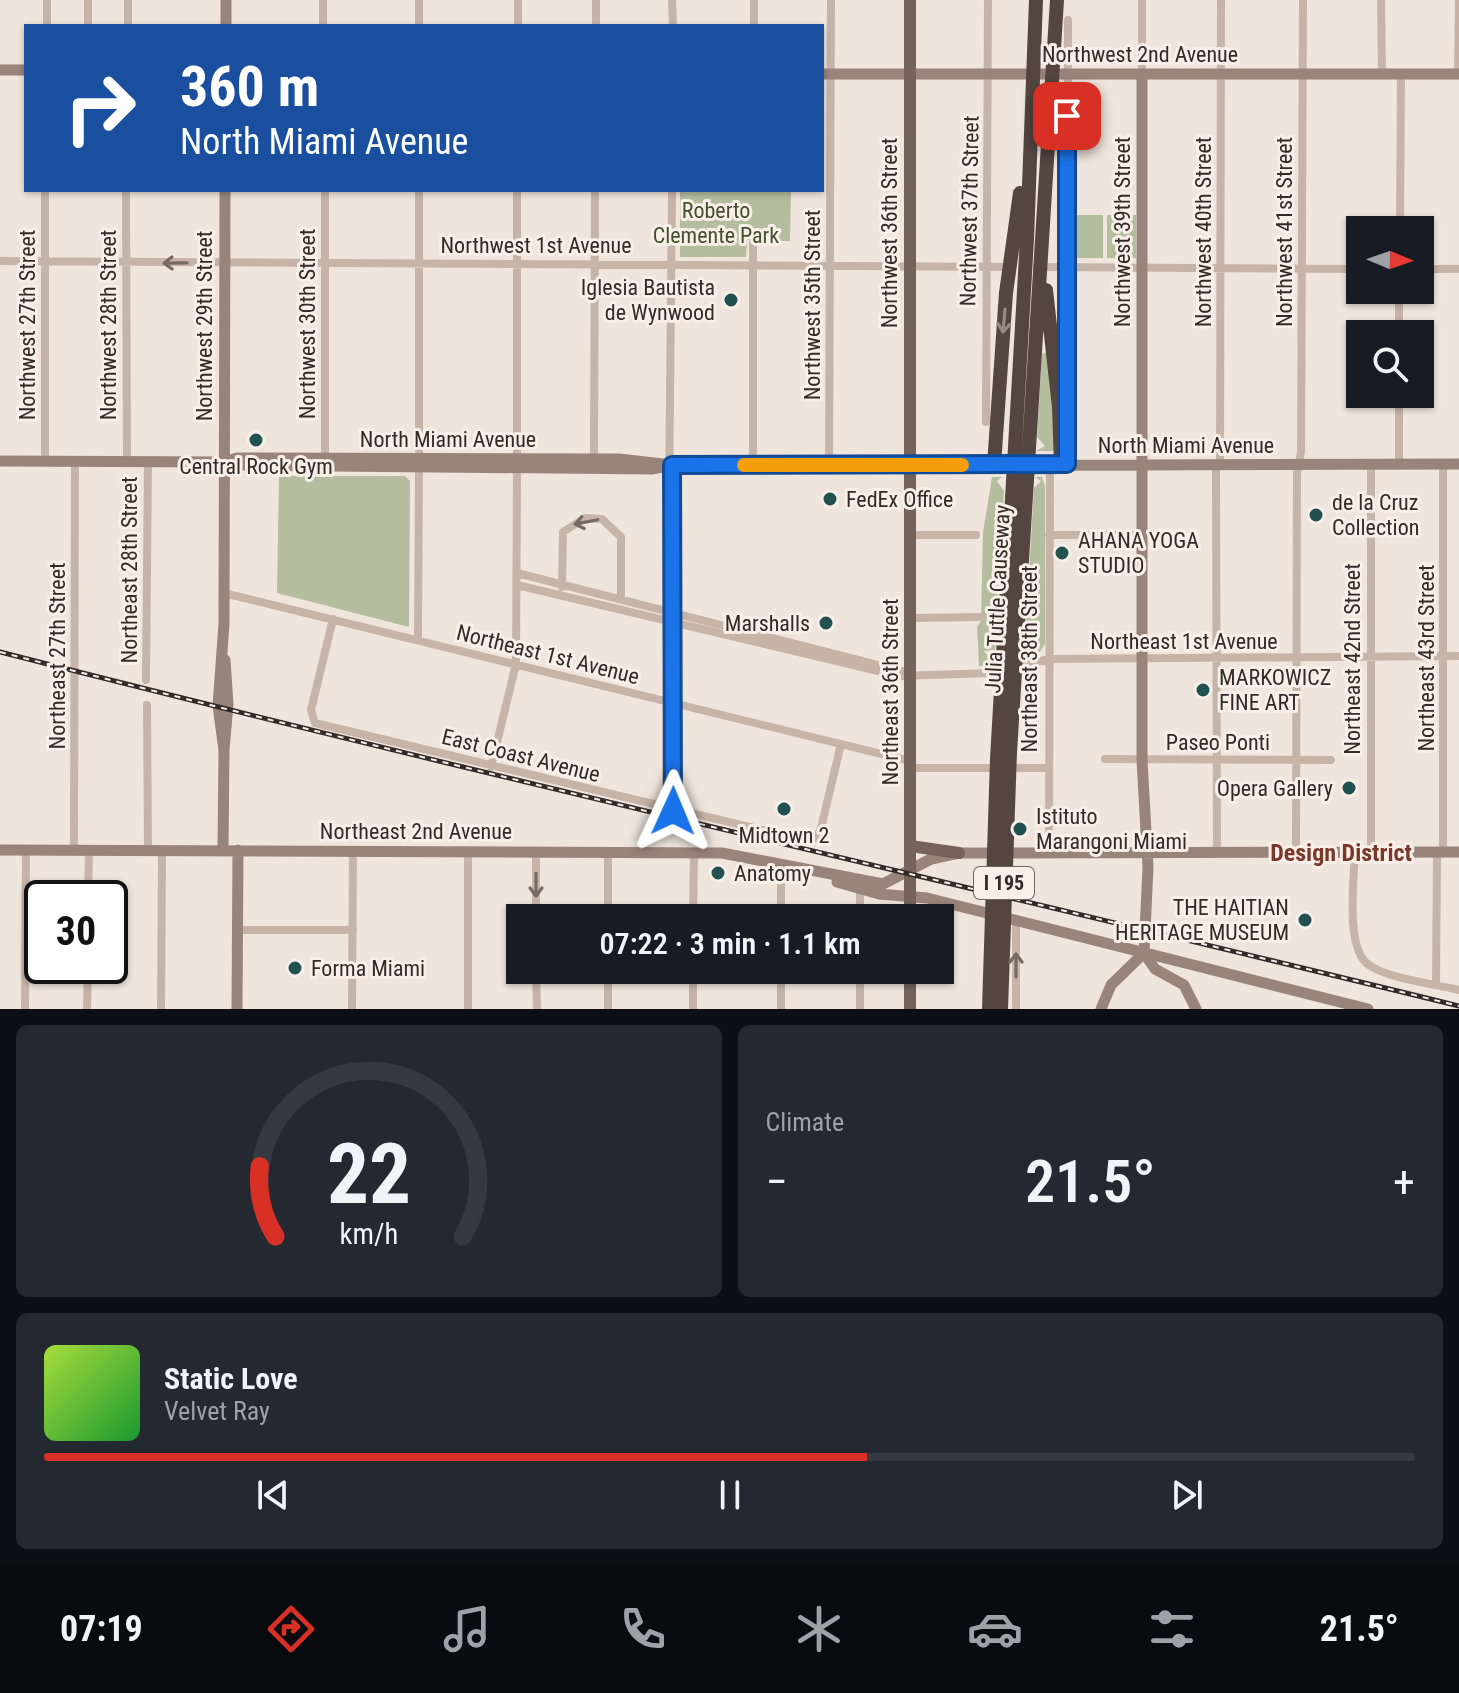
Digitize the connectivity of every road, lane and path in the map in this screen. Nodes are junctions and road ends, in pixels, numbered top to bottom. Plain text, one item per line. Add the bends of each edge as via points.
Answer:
1 (47, 0) edge
2 (88, 0) edge
3 (128, 0) edge
4 (226, 0) edge
5 (323, 0) edge
6 (419, 0) edge
7 (518, 0) edge
8 (596, 0) edge
9 (672, 0) edge
10 (754, 0) edge
11 (831, 0) edge
12 (910, 0) edge
13 (988, 0) edge
14 (1036, 0) edge
15 (1044, 0) edge
16 (1057, 0) edge
17 (1142, 0) edge
18 (1221, 0) edge
19 (1303, 0) edge
20 (1381, 0) edge
21 (1459, 0) edge
22 (1068, 20) dead end
23 (47, 24) edge
24 (88, 24) edge
25 (128, 24) edge
26 (226, 24) edge
27 (323, 24) edge
28 (419, 24) edge
29 (518, 24) edge
30 (596, 24) edge
31 (673, 24) edge
32 (754, 24) edge
33 (1043, 46) junction
34 (0, 70) edge
35 (24, 70) edge
36 (827, 74) edge
37 (1142, 74) junction
38 (1221, 74) junction
39 (1302, 74) junction
40 (1382, 74) junction
41 (1401, 74) junction
42 (1459, 74) edge
43 (910, 75) junction
44 (988, 75) junction
45 (1067, 75) junction
46 (1039, 104) junction
47 (45, 192) edge
48 (126, 192) edge
49 (225, 192) edge
50 (325, 192) edge
51 (419, 192) edge
52 (517, 192) edge
53 (595, 192) edge
54 (672, 192) edge
55 (1400, 216) edge
56 (1032, 239) junction
57 (753, 243) dead end
58 (0, 261) edge
59 (45, 262) junction
60 (224, 262) junction
61 (126, 263) junction
62 (325, 263) junction
63 (420, 263) junction
64 (517, 263) junction
65 (595, 263) junction
66 (672, 264) junction
67 (753, 265) junction
68 (909, 265) junction
69 (831, 266) junction
70 (1220, 266) junction
71 (986, 267) junction
72 (1068, 267) junction
73 (1142, 267) junction
74 (1301, 269) junction
75 (1346, 269) edge
76 (1434, 269) edge
77 (1459, 269) edge
78 (1036, 293) junction
79 (1399, 408) edge
80 (986, 422) dead end
81 (325, 458) junction
82 (594, 459) junction
83 (619, 459) junction
84 (0, 461) edge
85 (45, 461) junction
86 (75, 461) junction
87 (127, 461) junction
88 (148, 461) junction
89 (224, 462) junction
90 (419, 464) junction
91 (517, 464) junction
92 (1059, 464) junction
93 (1218, 464) junction
94 (1399, 464) junction
95 (1443, 464) junction
96 (1459, 464) edge
97 (672, 465) junction
98 (753, 465) junction
99 (994, 465) junction
100 (1143, 465) junction
101 (1298, 465) junction
102 (1371, 465) junction
103 (829, 466) junction
104 (909, 466) junction
105 (910, 535) junction
106 (976, 535) dead end
107 (1049, 535) junction
108 (1142, 535) junction
109 (517, 573) junction
110 (562, 584) junction
111 (517, 585) junction
112 (224, 593) junction
113 (561, 597) junction
114 (621, 599) junction
115 (671, 616) junction
116 (982, 617) dead end
117 (910, 618) junction
118 (333, 619) junction
119 (418, 640) junction
120 (1010, 642) junction
121 (1370, 656) junction
122 (1445, 656) junction
123 (1459, 656) edge
124 (1143, 658) junction
125 (1049, 659) junction
126 (1216, 659) junction
127 (1295, 660) junction
128 (516, 664) junction
129 (910, 673) junction
130 (146, 680) dead end
131 (670, 702) junction
132 (147, 705) dead end
133 (841, 744) junction
134 (1105, 759) dead end
135 (1216, 759) junction
136 (1142, 760) junction
137 (1295, 760) junction
138 (1331, 760) dead end
139 (910, 765) junction
140 (491, 767) junction
141 (1049, 768) junction
142 (670, 810) junction
143 (910, 846) junction
144 (0, 850) edge
145 (26, 850) junction
146 (74, 850) junction
147 (89, 850) junction
148 (148, 850) junction
149 (162, 850) junction
150 (223, 850) junction
151 (238, 850) junction
152 (353, 851) junction
153 (468, 852) junction
154 (536, 852) junction
155 (608, 852) junction
156 (694, 852) junction
157 (1146, 852) junction
158 (1217, 852) junction
159 (1355, 852) junction
160 (1371, 852) junction
161 (1440, 852) junction
162 (1459, 852) edge
163 (959, 853) junction
164 (1049, 853) junction
165 (1296, 853) junction
166 (781, 863) junction
167 (909, 871) junction
168 (830, 876) junction
169 (88, 880) edge
170 (860, 889) junction
171 (910, 897) junction
172 (536, 904) edge
173 (608, 904) edge
174 (693, 904) edge
175 (781, 904) edge
176 (860, 904) edge
177 (910, 904) edge
178 (1016, 921) junction
179 (237, 930) junction
180 (353, 930) junction
181 (1144, 953) junction
182 (1155, 969) junction
183 (1121, 976) junction
184 (88, 984) edge
185 (536, 984) edge
186 (608, 984) edge
187 (693, 984) edge
188 (781, 984) edge
189 (860, 984) edge
190 (910, 984) edge
191 (1436, 984) junction
192 (1459, 990) edge
193 (25, 1009) edge
194 (87, 1009) edge
195 (161, 1009) edge
196 (237, 1009) edge
197 (352, 1009) edge
198 (468, 1009) edge
199 (537, 1009) edge
200 (608, 1009) edge
201 (693, 1009) edge
202 (781, 1009) edge
203 (860, 1009) edge
204 (910, 1009) edge
205 (989, 1009) edge
206 (1004, 1009) edge
207 (1016, 1009) edge
208 (1101, 1009) edge
209 (1196, 1009) edge
210 (1368, 1009) edge

1 - 23 street
2 - 24 street
3 - 25 street
4 - 26 main road
5 - 27 street
6 - 28 street
7 - 29 street
8 - 30 street
9 - 31 street
10 - 32 street
11 - 36 street, Northwest 35th Street
12 - 43 main road, Northwest 36th Street
13 - 44 street, Northwest 37th Street
14 - 33 highway
15 - 33 highway
16 - 33 highway
17 - 37 street, Northwest 39th Street
18 - 38 street, Northwest 40th Street
19 - 39 street, Northwest 41st Street
20 - 40 street
21 - 42 street
22 - 45 street, Northeast 38th Street
33 - 46 highway
34 - 35 main road
36 - 43 main road, Northwest 2nd Avenue
36 - 69 street, Northwest 35th Street
37 - 38 main road, Northwest 2nd Avenue
37 - 45 main road, Northwest 2nd Avenue
37 - 73 main road, Northwest 39th Street
38 - 39 main road, Northwest 2nd Avenue
38 - 70 street, Northwest 40th Street
39 - 40 main road, Northwest 2nd Avenue
39 - 74 street, Northwest 41st Street
40 - 41 main road, Northwest 2nd Avenue
41 - 42 main road, Northwest 2nd Avenue
41 - 55 street
43 - 44 main road, Northwest 2nd Avenue
43 - 68 main road, Northwest 36th Street
44 - 45 main road, Northwest 2nd Avenue
44 - 71 street, Northwest 37th Street
45 - 72 street, Northeast 38th Street
46 - 56 highway
46 - 56 highway via 1029,154
46 - 56 highway, Julia Tuttle Causeway / I 195 via 1043,215
47 - 59 street, Northwest 27th Street
48 - 61 street, Northwest 28th Street
49 - 60 main road, Northwest 29th Street
50 - 62 street, Northwest 30th Street
51 - 63 street
52 - 64 street
53 - 65 street
54 - 66 street
56 - 78 highway
56 - 78 highway, Julia Tuttle Causeway / I 195
56 -> 99 highway via 1006,293
57 - 67 street
58 - 59 street, Northwest 1st Avenue
59 - 61 street, Northwest 1st Avenue
59 - 85 street, Northwest 27th Street
60 -> 61 street, Northwest 1st Avenue
60 - 62 street, Northwest 1st Avenue
60 - 89 main road, Northwest 29th Street
61 - 87 street, Northwest 28th Street
62 - 63 street, Northwest 1st Avenue
62 - 81 street, Northwest 30th Street
63 - 64 street, Northwest 1st Avenue
63 - 90 street
64 - 65 street, Northwest 1st Avenue
64 - 91 street
65 - 66 street, Northwest 1st Avenue
65 - 82 street
66 - 67 street, Northwest 1st Avenue
66 - 97 street
67 - 69 street, Northwest 1st Avenue
67 - 98 street
68 - 69 street, Northwest 1st Avenue
68 - 71 street, Northwest 1st Avenue
68 - 104 main road, Northwest 36th Street
69 - 103 street, Northwest 35th Street
70 - 73 street, Northwest 1st Avenue
70 - 74 street, Northwest 1st Avenue
70 - 93 street, Northwest 40th Street
71 - 72 street, Northwest 1st Avenue
71 - 80 street, Northwest 37th Street
72 - 73 street, Northwest 1st Avenue
72 - 92 street, Northeast 38th Street
73 - 100 main road, Northwest 39th Street
74 - 75 street, Northwest 1st Avenue
74 - 101 street, Northwest 41st Street
76 - 77 street
78 - 92 highway via 1059,407
78 - 120 highway, Julia Tuttle Causeway / I 195
79 - 94 street
81 - 89 main road, North Miami Avenue
81 - 90 main road, North Miami Avenue
82 - 83 main road, North Miami Avenue
82 - 91 main road, North Miami Avenue
83 - 91 main road via 602,464
83 - 97 main road, North Miami Avenue
84 - 85 main road, North Miami Avenue
85 - 86 main road, North Miami Avenue
86 - 87 main road, North Miami Avenue
86 - 146 street, Northeast 27th Street
87 - 88 main road, North Miami Avenue
88 - 89 main road, North Miami Avenue
88 - 130 street, Northeast 28th Street
89 - 90 main road, North Miami Avenue via 349,468
89 - 112 main road, Northwest 29th Street
90 - 91 main road, North Miami Avenue
90 - 91 main road, North Miami Avenue via 502,459
90 - 119 street
91 - 97 main road, North Miami Avenue via 652,469
91 - 109 street
92 - 99 main road, North Miami Avenue
92 - 100 main road, North Miami Avenue
92 - 107 street, Northeast 38th Street
93 - 100 main road, North Miami Avenue
93 - 101 main road, North Miami Avenue
93 - 126 street, Northwest 40th Street
94 - 95 main road, North Miami Avenue
94 - 102 main road, North Miami Avenue
95 - 96 main road, North Miami Avenue
95 - 122 street, Northeast 43rd Street
97 - 98 main road, North Miami Avenue
97 - 115 street via 667,554
98 - 103 main road, North Miami Avenue
99 - 104 main road, North Miami Avenue
100 - 108 main road, Northwest 39th Street
101 - 102 main road, North Miami Avenue
101 - 127 street, Northwest 41st Street
102 - 121 street, Northeast 42nd Street
103 - 104 main road, North Miami Avenue
104 - 105 main road, Northeast 36th Street
105 - 106 street
105 - 117 main road, Northeast 36th Street
107 - 108 street
107 - 125 street, Northeast 38th Street
108 - 124 main road, Northwest 39th Street
109 - 110 street
109 - 111 street
110 - 113 street
110 - 114 street
114 -> 110 street via 621,540 602,519 585,518 563,532
111 - 113 street
111 - 128 street
112 - 118 street, Northeast 1st Avenue
112 - 150 main road, Northwest 29th Street via 228,693
113 - 115 street
114 - 115 street
115 - 129 street, Northeast 1st Avenue via 891,675
115 - 131 street
116 - 117 street
117 - 129 main road, Northeast 36th Street
118 - 119 street, Northeast 1st Avenue
118 - 140 street, East Coast Avenue via 311,710 315,723
119 - 128 street, Northeast 1st Avenue
120 - 205 highway, Julia Tuttle Causeway / I 195
120 - 206 highway, Julia Tuttle Causeway / I 195
121 - 122 street, Northeast 1st Avenue
121 - 127 street, Northeast 1st Avenue
121 - 160 street, Northeast 42nd Street
122 - 123 street, Northeast 1st Avenue
122 - 161 street, Northeast 43rd Street
124 - 125 street, Northeast 1st Avenue
124 - 126 street, Northeast 1st Avenue
124 - 136 main road, Northwest 39th Street
125 - 129 street, Northeast 1st Avenue via 993,673
125 - 141 street, Northeast 38th Street
126 - 127 street, Northeast 1st Avenue
126 - 135 street, Northwest 40th Street
127 - 137 street, Northwest 41st Street
128 - 131 street, Northeast 1st Avenue
128 - 140 street
129 - 139 main road, Northeast 36th Street
131 - 133 street, Northeast 1st Avenue
131 - 142 street
132 - 148 street
133 - 139 street, Northeast 1st Avenue
133 - 142 street, East Coast Avenue via 821,828 813,840
134 - 136 street, Paseo Ponti
135 - 136 street, Paseo Ponti
135 - 137 street, Paseo Ponti
135 - 158 street, Northwest 40th Street
136 - 157 main road, Northwest 39th Street
137 - 138 street, Paseo Ponti
137 - 165 street, Northwest 41st Street
139 - 141 street, Northeast 1st Avenue
139 - 143 main road, Northeast 36th Street
140 - 142 street, East Coast Avenue
141 - 164 street, Northeast 38th Street
143 - 163 main road
143 - 167 main road, Northeast 36th Street
144 - 145 main road, Northeast 2nd Avenue
145 - 146 main road, Northeast 2nd Avenue
145 - 193 street
146 - 147 main road, Northeast 2nd Avenue
147 - 148 main road, Northeast 2nd Avenue
147 - 169 street
148 - 149 main road, Northeast 2nd Avenue
149 - 150 main road, Northeast 2nd Avenue
149 - 195 street
150 - 151 main road, Northeast 2nd Avenue
151 - 152 main road, Northeast 2nd Avenue
151 - 179 main road
152 - 153 main road, Northeast 2nd Avenue
152 - 180 street
153 - 154 main road, Northeast 2nd Avenue
153 - 198 street
154 - 155 main road, Northeast 2nd Avenue
154 -> 172 street
155 - 156 main road, Northeast 2nd Avenue
155 - 173 street
156 - 166 main road, Northeast 2nd Avenue
156 - 174 street
157 - 158 main road, Northeast 2nd Avenue
157 - 164 main road, Northeast 2nd Avenue
157 - 181 main road, Northwest 39th Street
158 - 165 main road, Northeast 2nd Avenue
159 - 160 main road, Northeast 2nd Avenue
159 - 165 main road, Northeast 2nd Avenue
159 - 191 street via 1354,941 1363,960
160 - 161 main road, Northeast 2nd Avenue
161 - 162 main road, Northeast 2nd Avenue
161 - 191 street, Northeast 43rd Street
163 - 164 main road, Northeast 2nd Avenue
163 - 167 main road, Northeast 2nd Avenue
166 - 168 main road, Northeast 2nd Avenue
166 - 175 street
167 - 168 main road, Northeast 2nd Avenue via 883,884
167 - 171 main road, Northeast 36th Street
168 - 170 main road, Northeast 2nd Avenue
170 - 171 main road, Northeast 2nd Avenue
170 - 176 street
171 - 177 main road, Northeast 36th Street
171 - 178 main road, Northeast 2nd Avenue
178 - 181 main road, Northeast 2nd Avenue
207 -> 178 street
179 - 180 street
179 - 196 main road
180 - 197 street
181 - 182 main road
181 - 183 main road
181 - 210 main road, Northeast 2nd Avenue
182 - 183 main road
182 - 209 main road via 1178,979
183 - 208 main road via 1107,990
184 - 194 street
185 - 199 street
186 - 200 street
187 - 201 street
188 - 202 street
189 - 203 street
190 - 204 main road
191 - 192 street

